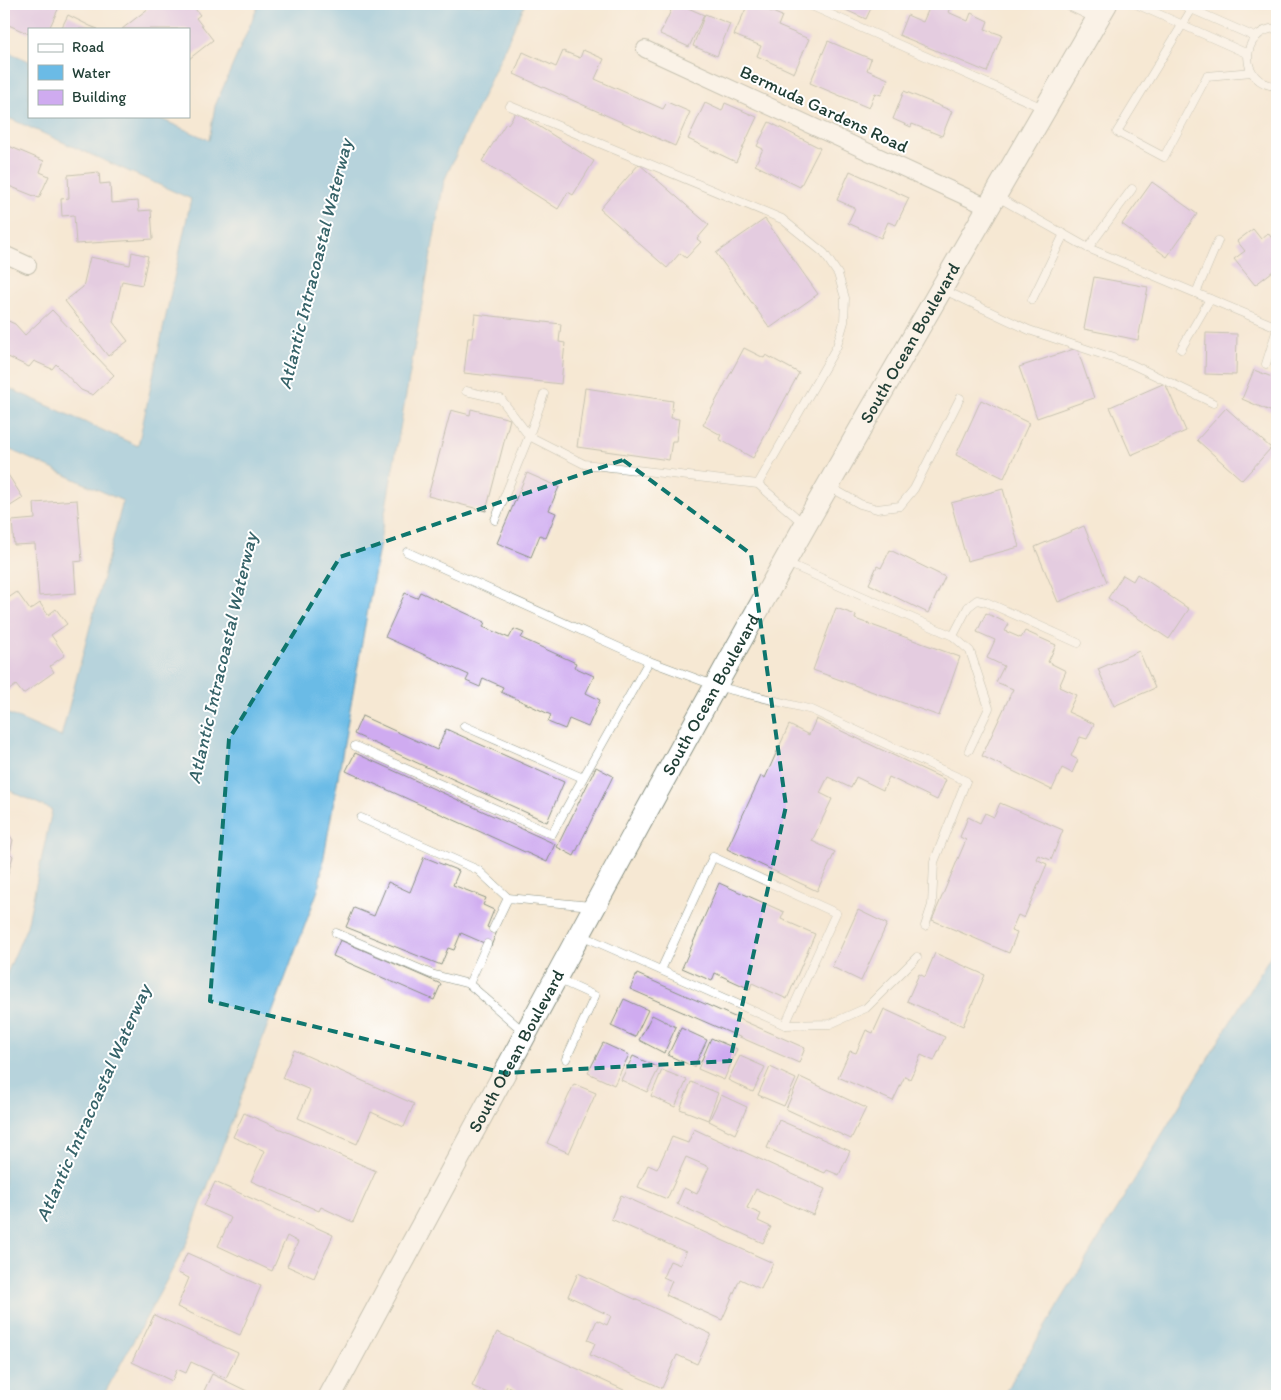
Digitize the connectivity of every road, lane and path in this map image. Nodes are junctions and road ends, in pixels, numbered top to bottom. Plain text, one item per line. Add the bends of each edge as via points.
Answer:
1 (809, 4) edge
2 (1064, 4) edge
3 (1136, 4) edge
4 (1180, 4) edge
5 (1194, 6) edge
6 (1102, 12) edge
7 (1183, 25) junction
8 (1277, 28) edge
9 (1255, 37) junction
10 (645, 49) dead end
11 (1248, 54) junction
12 (1252, 72) junction
13 (1277, 86) edge
14 (510, 106) dead end
15 (1045, 109) junction
16 (1132, 189) dead end
17 (991, 200) junction
18 (1064, 234) junction
19 (1218, 241) dead end
20 (1088, 248) junction
21 (4, 254) edge
22 (28, 265) dead end
23 (941, 288) junction
24 (1196, 293) junction
25 (1210, 299) junction
26 (1032, 300) dead end
27 (1277, 328) edge
28 (1181, 349) dead end
29 (1266, 364) dead end
30 (466, 391) dead end
31 (544, 394) dead end
32 (960, 398) dead end
33 (1213, 404) dead end
34 (529, 436) junction
35 (758, 484) junction
36 (828, 486) junction
37 (495, 520) dead end
38 (805, 525) junction
39 (407, 552) dead end
40 (785, 562) junction
41 (953, 636) junction
42 (1078, 643) dead end
43 (649, 661) junction
44 (716, 686) junction
45 (464, 726) dead end
46 (355, 746) dead end
47 (969, 750) dead end
48 (583, 778) junction
49 (361, 818) dead end
50 (508, 898) junction
51 (594, 907) junction
52 (925, 926) dead end
53 (493, 929) dead end
54 (336, 933) dead end
55 (579, 934) junction
56 (487, 944) dead end
57 (917, 957) dead end
58 (661, 970) junction
59 (556, 978) junction
60 (469, 984) junction
61 (785, 1025) junction
62 (526, 1034) junction
63 (566, 1059) dead end
64 (330, 1396) edge

1 - 15 lane
2 - 6 lane
3 - 7 lane
4 - 5 lane
5 - 7 lane
5 - 9 lane
6 - 15 main road, South Ocean Boulevard
7 - 11 lane
7 - 12 lane via 1117,132 1164,157 1207,76
8 - 9 lane
9 - 11 lane
10 - 17 street, Bermuda Gardens Road
11 - 12 lane
12 - 13 lane via 1265,84
14 - 35 lane via 782,219 824,253 838,274 845,298 844,322 837,346
15 - 17 main road, South Ocean Boulevard
16 - 20 lane
17 - 18 lane
17 - 23 main road, South Ocean Boulevard
18 - 20 lane
18 - 26 lane
19 - 24 lane
20 - 24 lane
21 - 22 street
23 - 33 lane via 1029,330 1131,364
23 - 36 main road, South Ocean Boulevard
24 - 25 lane
25 - 27 lane
25 - 28 lane
27 - 29 lane
30 - 34 lane via 501,399
31 - 34 lane
32 - 36 lane via 914,490 900,506 877,509 860,504
34 - 35 lane via 584,464
34 - 37 lane
35 - 38 lane
36 - 38 main road, South Ocean Boulevard
38 - 40 main road, South Ocean Boulevard
39 - 43 lane
40 - 41 lane
40 - 44 main road, South Ocean Boulevard
41 - 42 lane via 968,607 977,600
41 - 47 lane via 970,651 989,708
43 - 44 lane
43 - 48 lane
44 - 51 main road, South Ocean Boulevard
44 - 52 lane via 812,710 966,781 934,862 932,905
45 - 48 lane
46 - 48 lane via 552,834
49 - 50 lane via 478,870
50 - 51 lane
50 - 53 lane
51 - 55 main road, South Ocean Boulevard
54 - 60 lane via 430,974
55 - 58 lane
55 - 59 main road, South Ocean Boulevard
56 - 60 lane
57 - 61 lane via 866,1008 830,1024
58 - 61 lane
58 - 61 lane via 713,857 836,913
59 - 62 main road, South Ocean Boulevard
59 - 63 lane via 595,996
60 - 62 lane
62 - 64 main road, South Ocean Boulevard

